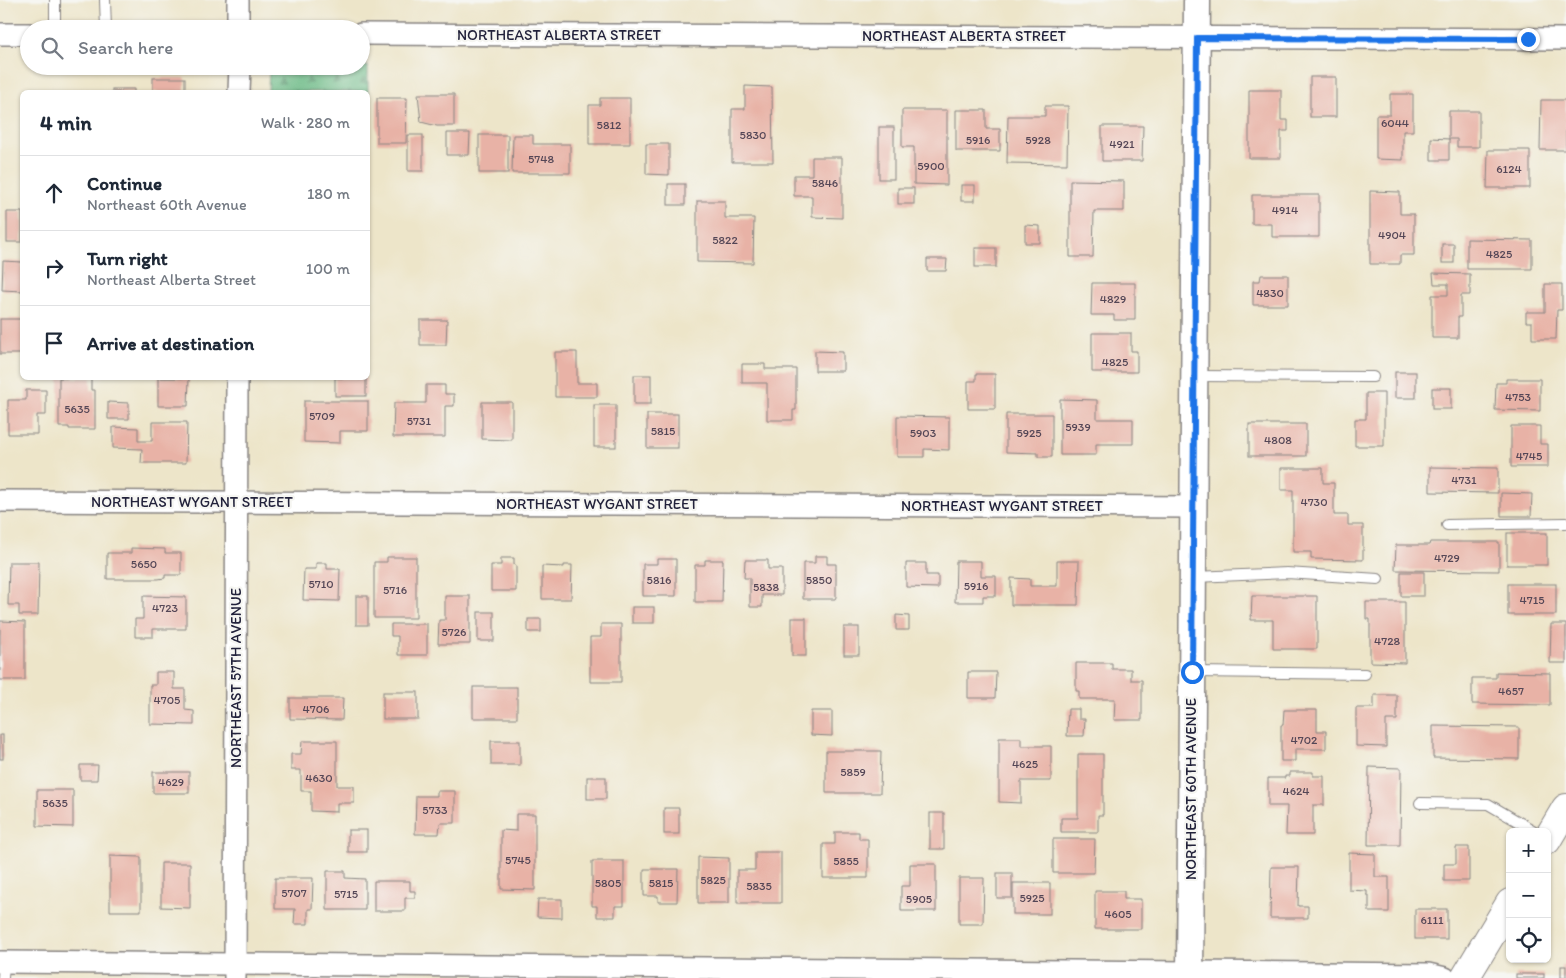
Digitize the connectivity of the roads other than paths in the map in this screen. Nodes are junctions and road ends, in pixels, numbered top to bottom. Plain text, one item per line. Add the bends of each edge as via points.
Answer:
1 (55, 0) edge
2 (106, 0) edge
3 (238, 0) edge
4 (1197, 0) edge
5 (55, 20) edge
6 (106, 20) edge
7 (238, 20) edge
8 (0, 34) edge
9 (20, 34) edge
10 (370, 34) edge
11 (1197, 38) junction
12 (1566, 39) edge
13 (240, 75) edge
14 (239, 90) edge
15 (1194, 376) junction
16 (1373, 377) dead end
17 (237, 380) edge
18 (0, 501) edge
19 (236, 503) junction
20 (1194, 507) junction
21 (1566, 523) edge
22 (1447, 525) dead end
23 (1193, 577) junction
24 (1378, 579) dead end
25 (1192, 672) junction
26 (1365, 674) dead end
27 (1420, 803) dead end
28 (1566, 808) edge
29 (1529, 828) edge
30 (1551, 832) edge
31 (1506, 910) edge
32 (2, 967) edge
33 (235, 971) edge
34 (580, 972) edge
35 (1190, 974) edge
36 (1288, 975) edge
37 (1445, 978) edge
38 (1465, 978) edge

1 - 5 lane
2 - 6 lane
3 - 7 street
4 - 11 street, NORTHEAST 60TH AVENUE
8 - 9 street
10 - 11 street, NORTHEAST ALBERTA STREET
11 - 12 street, NORTHEAST ALBERTA STREET
11 - 15 street, NORTHEAST 60TH AVENUE
13 - 14 street
15 - 16 lane
15 - 20 street, NORTHEAST 60TH AVENUE
17 - 19 street, NORTHEAST 57TH AVENUE
18 - 19 street, NORTHEAST WYGANT STREET
19 - 20 street, NORTHEAST WYGANT STREET
19 - 33 street, NORTHEAST 57TH AVENUE
20 - 23 street, NORTHEAST 60TH AVENUE
21 - 22 lane
23 - 24 lane via 1287,573
23 - 25 street, NORTHEAST 60TH AVENUE
25 - 26 lane
25 - 35 street, NORTHEAST 60TH AVENUE
27 - 29 lane via 1488,804
28 - 30 main road
31 - 38 main road
32 - 33 street
33 - 34 street
34 - 35 street
35 - 36 street
36 - 37 street via 1428,974

